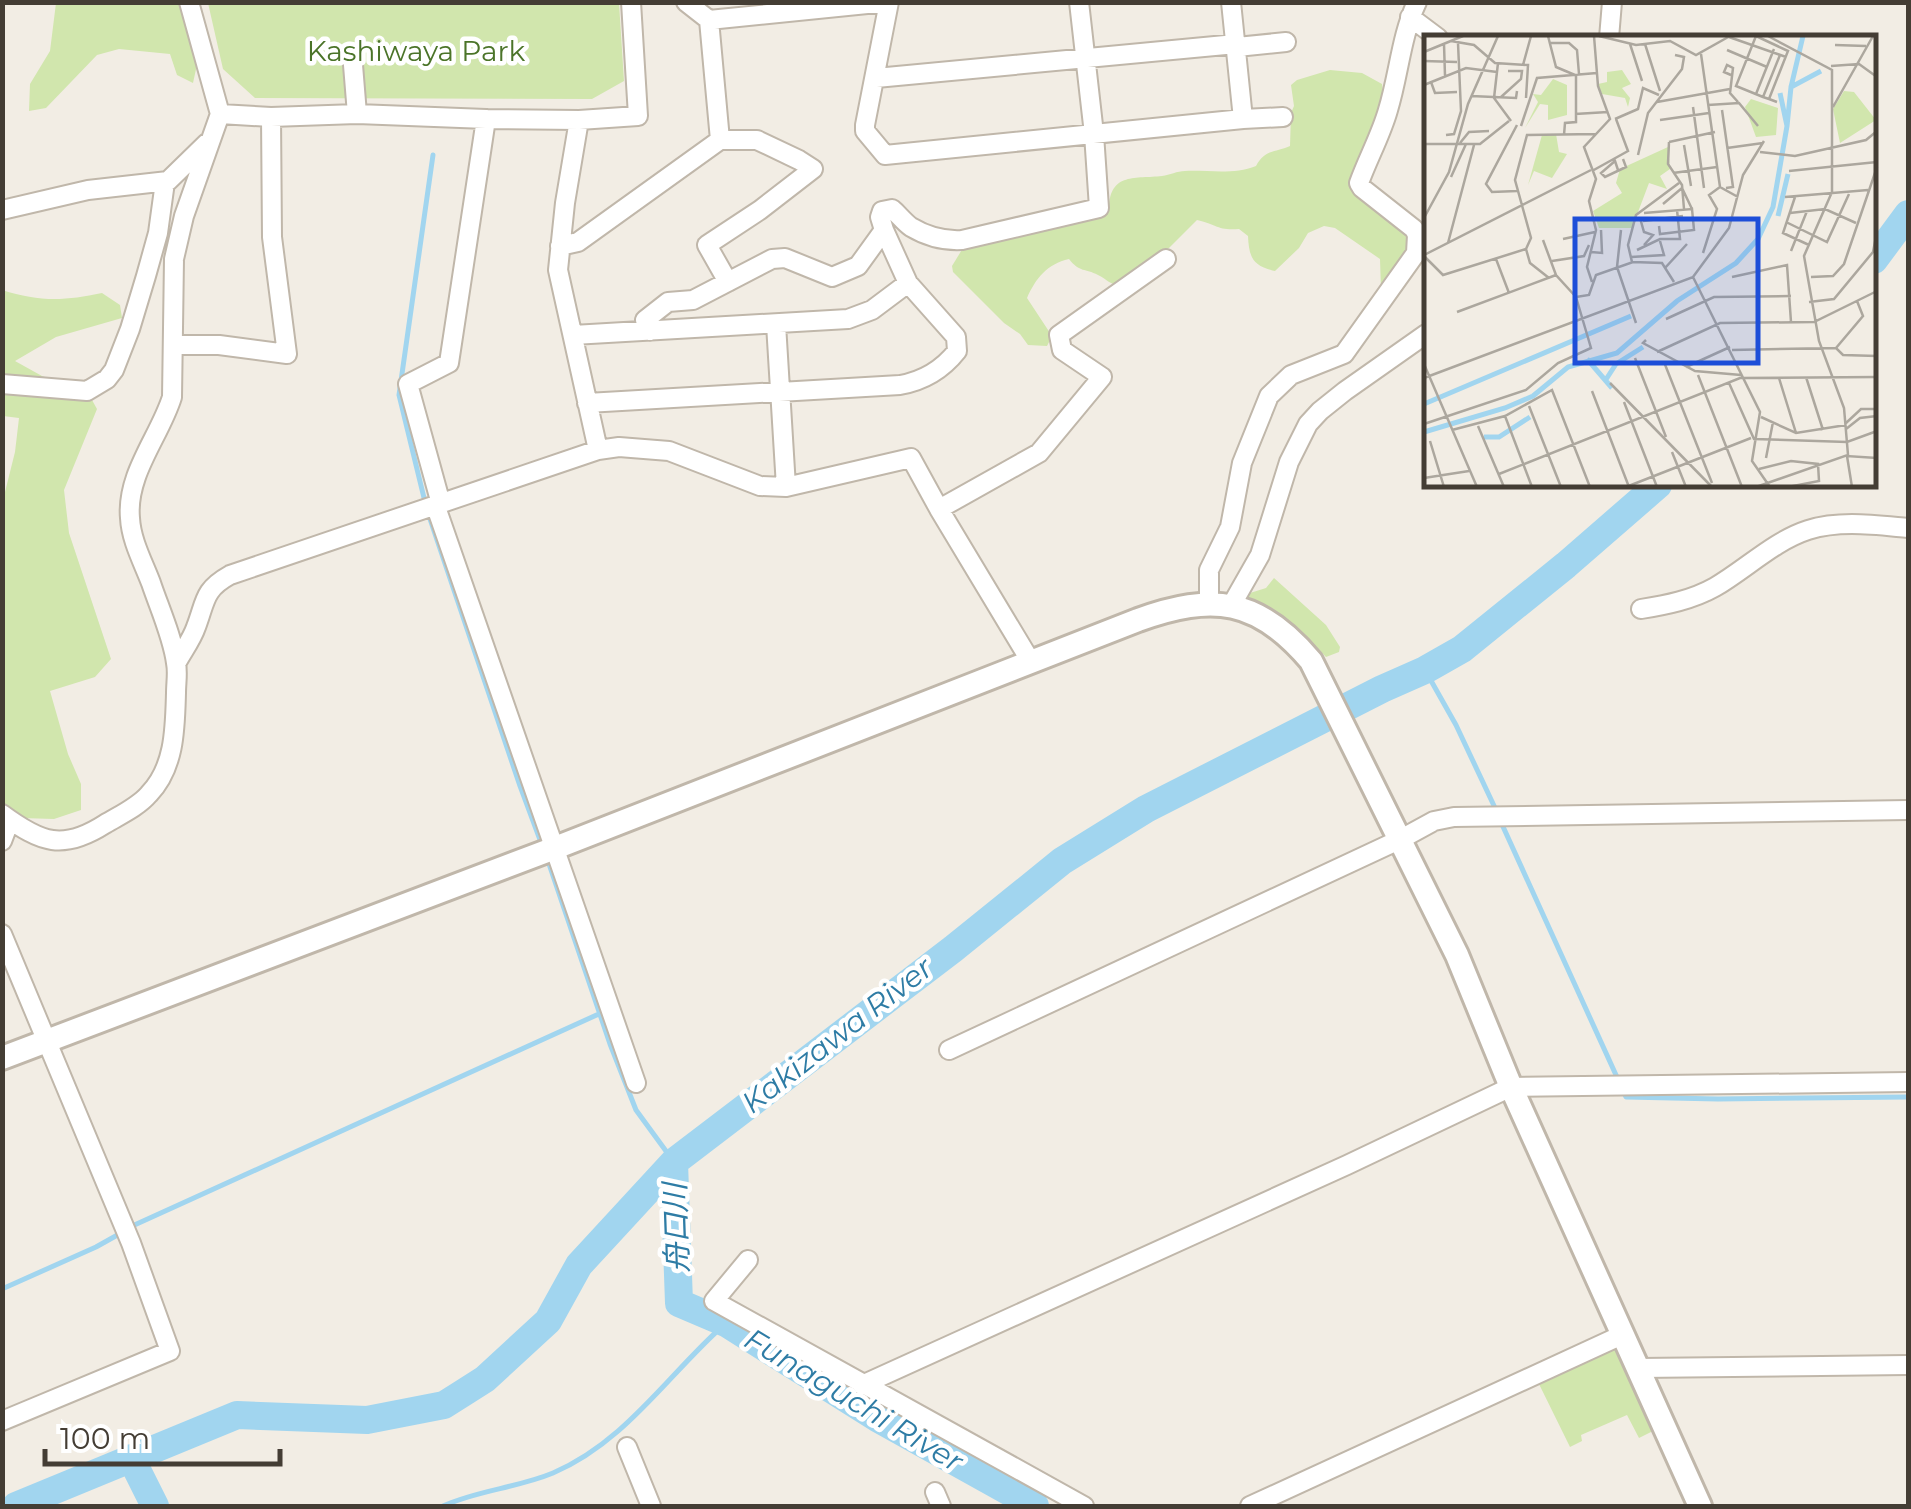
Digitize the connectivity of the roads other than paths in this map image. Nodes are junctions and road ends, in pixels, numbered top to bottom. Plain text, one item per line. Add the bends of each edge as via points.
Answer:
1 (189, 2) edge
2 (631, 2) edge
3 (686, 2) edge
4 (888, 2) edge
5 (1080, 2) edge
6 (1232, 2) edge
7 (1612, 2) edge
8 (1413, 10) edge
9 (710, 20) junction
10 (1435, 35) edge
11 (1609, 35) edge
12 (1286, 42) dead end
13 (1236, 46) junction
14 (1084, 58) junction
15 (353, 64) dead end
16 (876, 78) junction
17 (220, 114) junction
18 (357, 114) junction
19 (1283, 117) dead end
20 (271, 118) junction
21 (486, 119) junction
22 (1244, 119) junction
23 (579, 120) junction
24 (1094, 134) junction
25 (210, 140) junction
26 (720, 140) junction
27 (165, 182) junction
28 (2, 210) edge
29 (884, 230) junction
30 (560, 246) junction
31 (1166, 259) dead end
32 (728, 282) junction
33 (908, 282) junction
34 (776, 324) junction
35 (650, 331) junction
36 (573, 335) junction
37 (1424, 335) edge
38 (174, 345) junction
39 (2, 384) edge
40 (779, 390) junction
41 (587, 403) junction
42 (598, 450) junction
43 (786, 487) junction
44 (439, 506) junction
45 (939, 509) junction
46 (1908, 528) edge
47 (1220, 604) junction
48 (1641, 609) dead end
49 (176, 662) junction
50 (1031, 662) junction
51 (1908, 810) edge
52 (6, 817) edge
53 (1401, 839) junction
54 (2, 841) edge
55 (554, 848) junction
56 (2, 934) edge
57 (48, 1040) junction
58 (949, 1050) dead end
59 (2, 1058) edge
60 (1908, 1082) edge
61 (636, 1083) dead end
62 (1511, 1087) junction
63 (748, 1260) dead end
64 (1622, 1335) junction
65 (1908, 1366) edge
66 (1639, 1368) junction
67 (862, 1385) junction
68 (2, 1420) edge
69 (627, 1447) dead end
70 (651, 1506) edge
71 (1084, 1506) edge
72 (1250, 1506) edge
73 (1700, 1506) edge

1 - 17 street
2 - 23 street via 638,116
3 - 9 street
4 - 9 street
4 - 16 street
5 - 14 street
6 - 13 street
7 - 11 street
8 - 10 street
8 - 47 street via 1379,140 1359,183 1414,229 1416,252 1344,354 1291,375 1269,396 1242,463 1230,527 1210,570
9 - 26 street
12 - 13 street
13 - 14 street
13 - 22 street
14 - 16 street
14 - 24 street
15 - 18 street
16 - 24 street via 866,131 885,155
17 - 20 street
17 - 25 street
18 - 20 street
18 - 21 street
19 - 22 street
20 - 38 street via 272,237 287,354
21 - 23 street
21 - 44 street via 449,363 408,384
22 - 24 street
23 - 30 street
24 - 29 street via 1099,208 949,241 886,208 880,217
25 - 27 street
25 - 38 street via 177,237
26 - 30 street via 578,242
26 - 32 street via 758,140 813,168 708,245
27 - 28 street via 110,186
27 - 39 street via 146,276 107,379 87,391
29 - 32 street via 864,260 841,275 779,257
29 - 33 street
30 - 36 street via 559,277
31 - 45 street via 1060,335 1062,350 1102,377 1040,453
32 - 35 street via 693,300 668,302 645,320
33 - 34 street via 862,315
33 - 40 street via 956,337 958,352 950,361 914,382
34 - 35 street
34 - 40 street
35 - 36 street
36 - 41 street
37 - 47 street via 1308,424 1260,555
38 - 49 street via 172,397 134,481 130,520
40 - 41 street
40 - 43 street
41 - 42 street
42 - 43 street via 670,451 760,486
42 - 44 street
43 - 45 street via 911,458
44 - 49 street via 218,582
44 - 55 street
45 - 50 street
46 - 48 street via 1846,524 1805,531 1712,589
47 - 50 street via 1166,610
47 - 53 street via 1275,626 1312,661
49 - 52 street via 172,750 148,795 72,841 48,840
50 - 55 street
51 - 53 street via 1454,817
52 - 54 street
53 - 58 street
53 - 62 street
55 - 57 street
55 - 61 street
56 - 57 street
57 - 59 street
57 - 68 street via 170,1351
60 - 62 street
62 - 64 street
62 - 67 street
63 - 67 street via 714,1301
64 - 66 street
64 - 72 street
65 - 66 street
66 - 73 street
67 - 71 street
69 - 70 street

